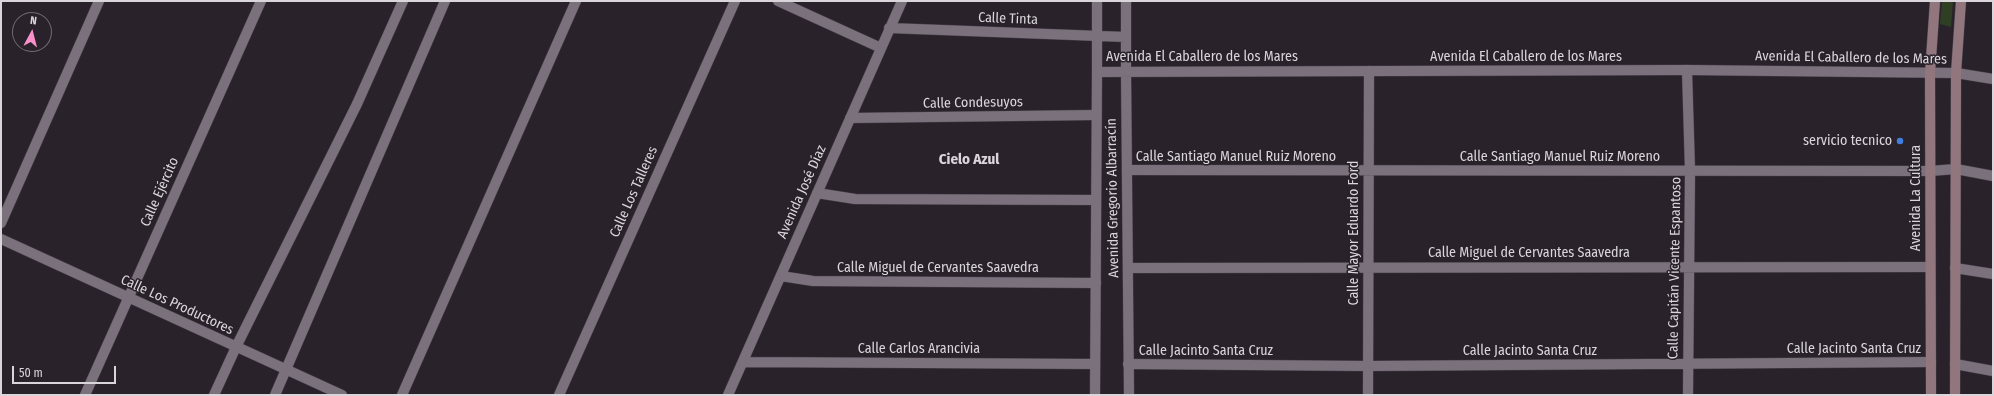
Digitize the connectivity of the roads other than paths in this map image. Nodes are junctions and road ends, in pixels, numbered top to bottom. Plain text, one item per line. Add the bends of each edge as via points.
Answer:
1 (99, 1) edge
2 (261, 1) edge
3 (403, 1) edge
4 (444, 1) edge
5 (576, 1) edge
6 (735, 1) edge
7 (778, 1) edge
8 (902, 1) edge
9 (1096, 1) edge
10 (1126, 1) edge
11 (1935, 1) edge
12 (1961, 1) edge
13 (889, 28) junction
14 (1096, 36) junction
15 (1126, 37) junction
16 (881, 48) junction
17 (1126, 70) junction
18 (1687, 70) junction
19 (1369, 71) junction
20 (1097, 72) junction
21 (1930, 73) junction
22 (1956, 73) junction
23 (1993, 79) edge
24 (1096, 115) junction
25 (850, 118) junction
26 (1127, 170) junction
27 (1956, 170) junction
28 (1369, 171) junction
29 (1690, 171) junction
30 (1930, 171) junction
31 (1993, 176) edge
32 (817, 193) junction
33 (1096, 200) junction
34 (1, 223) edge
35 (1, 239) edge
36 (1689, 267) junction
37 (1930, 267) junction
38 (1128, 268) junction
39 (1368, 268) junction
40 (1955, 268) junction
41 (1993, 274) edge
42 (781, 276) junction
43 (1096, 283) junction
44 (129, 298) junction
45 (236, 347) junction
46 (743, 362) junction
47 (1931, 362) junction
48 (1095, 364) junction
49 (1128, 364) junction
50 (1688, 364) junction
51 (1955, 364) junction
52 (1368, 366) junction
53 (287, 370) junction
54 (1993, 371) edge
55 (85, 395) edge
56 (214, 395) edge
57 (275, 395) edge
58 (342, 395) edge
59 (402, 395) edge
60 (559, 395) edge
61 (728, 395) edge
62 (1095, 395) edge
63 (1129, 395) edge
64 (1368, 395) edge
65 (1688, 395) edge
66 (1931, 395) edge
67 (1955, 395) edge

1 - 34 street
2 - 44 street, Calle Ejército
3 - 45 street via 357,104
4 - 53 street
5 - 59 street
6 - 60 street, Calle Los Talleres
7 - 16 street
8 - 13 street, Avenida José Díaz
9 - 14 street, Avenida Gregorio Albarracín
10 - 15 street, Avenida Gregorio Albarracín
11 - 21 main road, Avenida La Cultura
12 - 22 main road
13 - 14 street, Calle Tinta
13 - 16 street, Avenida José Díaz
14 - 15 street, Calle Tinta
14 - 20 street, Avenida Gregorio Albarracín
15 - 17 street, Avenida Gregorio Albarracín
16 - 25 street, Avenida José Díaz
17 - 19 street, Avenida El Caballero de los Mares
17 - 20 street, Avenida El Caballero de los Mares
17 - 26 street, Avenida Gregorio Albarracín
18 - 19 street, Avenida El Caballero de los Mares
18 - 21 street, Avenida El Caballero de los Mares
18 - 29 street, Calle Capitán Vicente Espantoso
19 - 28 street, Calle Mayor Eduardo Ford
20 - 24 street, Avenida Gregorio Albarracín
21 - 22 street, Avenida El Caballero de los Mares
21 - 30 main road, Avenida La Cultura
22 - 23 street, Avenida El Caballero de los Mares
22 - 27 main road
24 - 25 street, Calle Condesuyos
24 - 33 street, Avenida Gregorio Albarracín
25 - 32 street, Avenida José Díaz
26 - 28 street, Calle Santiago Manuel Ruiz Moreno
26 - 38 street, Avenida Gregorio Albarracín
27 - 30 street, Calle Santiago Manuel Ruiz Moreno
27 - 31 street, Calle Santiago Manuel Ruiz Moreno
27 - 40 main road
28 - 29 street, Calle Santiago Manuel Ruiz Moreno
28 - 39 street, Calle Mayor Eduardo Ford
29 - 30 street, Calle Santiago Manuel Ruiz Moreno
29 - 36 street, Calle Capitán Vicente Espantoso
30 - 37 main road, Avenida La Cultura
32 - 33 street via 855,199
32 - 42 street, Avenida José Díaz
33 - 43 street, Avenida Gregorio Albarracín
35 - 44 street, Calle Los Productores
36 - 37 street, Calle Miguel de Cervantes Saavedra
36 - 39 street, Calle Miguel de Cervantes Saavedra
36 - 50 street, Calle Capitán Vicente Espantoso
37 - 47 main road, Avenida La Cultura
38 - 39 street, Calle Miguel de Cervantes Saavedra
38 - 49 street, Avenida Gregorio Albarracín
39 - 52 street, Calle Mayor Eduardo Ford
40 - 41 street
40 - 51 main road
42 - 43 street, Calle Miguel de Cervantes Saavedra via 813,281
42 - 46 street, Avenida José Díaz
43 - 48 street, Avenida Gregorio Albarracín
44 - 45 street, Calle Los Productores
44 - 55 street, Calle Ejército
45 - 53 street, Calle Los Productores
45 - 56 street
46 - 48 street, Calle Carlos Arancivia
46 - 61 street, Avenida José Díaz
47 - 50 street, Calle Jacinto Santa Cruz
47 - 66 main road, Avenida La Cultura
48 - 62 street, Avenida Gregorio Albarracín
49 - 52 street, Calle Jacinto Santa Cruz
49 - 63 street, Avenida Gregorio Albarracín
50 - 52 street, Calle Jacinto Santa Cruz
50 - 65 street, Calle Capitán Vicente Espantoso
51 - 54 street
51 - 67 main road
52 - 64 street, Calle Mayor Eduardo Ford
53 - 57 street
53 - 58 street, Calle Los Productores

